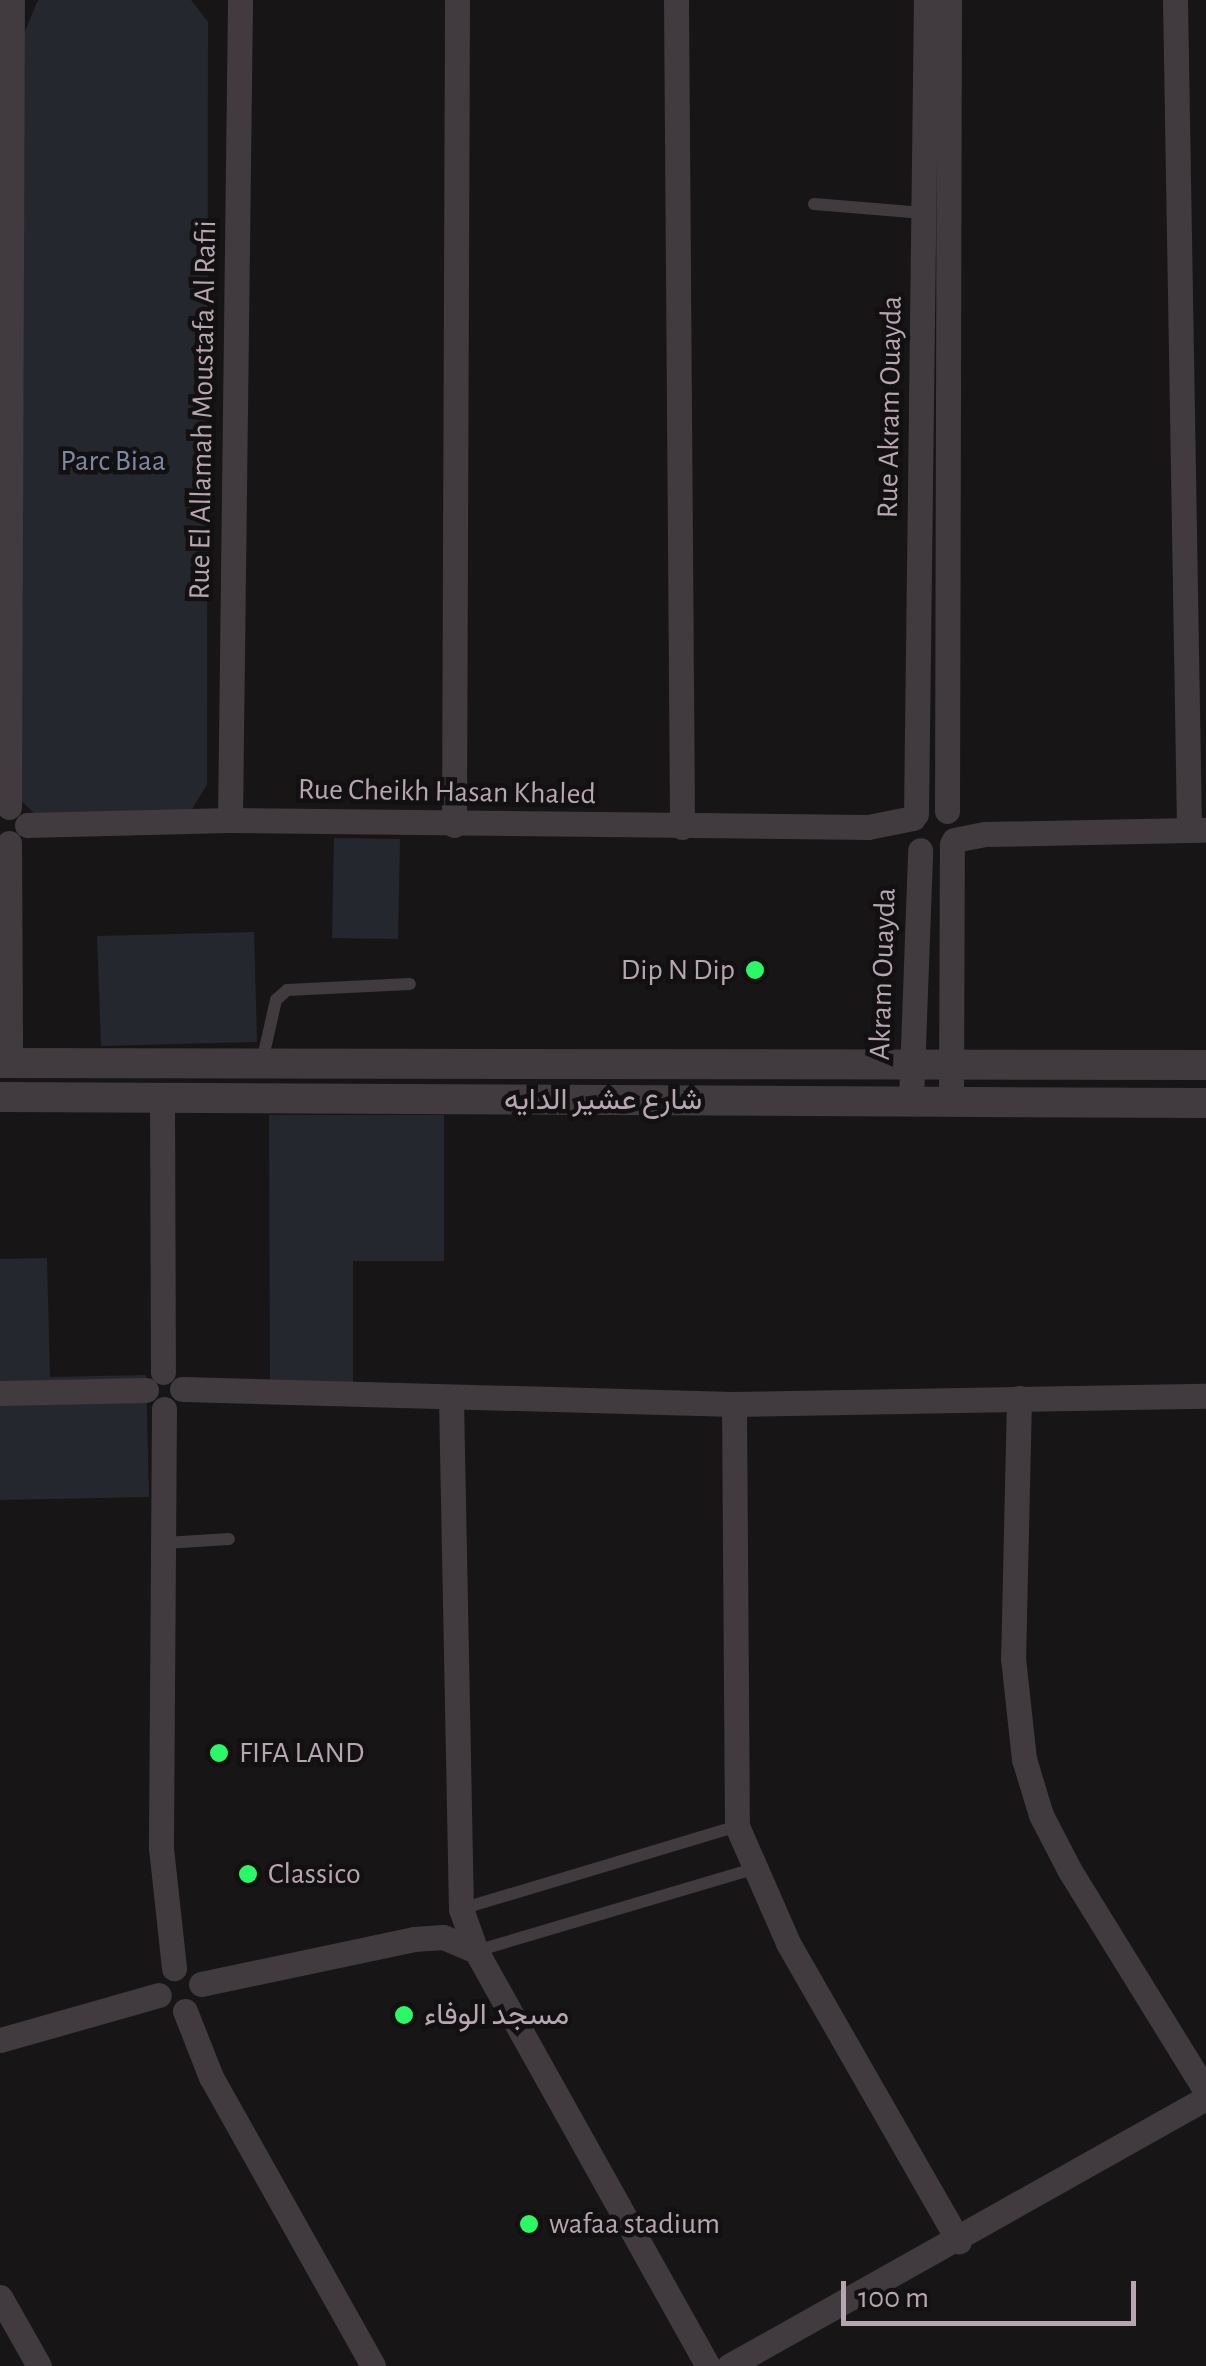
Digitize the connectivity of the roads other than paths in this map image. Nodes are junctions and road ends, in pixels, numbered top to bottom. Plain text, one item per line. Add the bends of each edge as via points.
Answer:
1 (12, 0) edge
2 (240, 0) edge
3 (457, 0) edge
4 (676, 0) edge
5 (926, 0) edge
6 (950, 0) edge
7 (1175, 0) edge
8 (814, 204) dead end
9 (924, 213) junction
10 (230, 820) junction
11 (9, 825) edge
12 (454, 826) junction
13 (682, 827) junction
14 (951, 828) junction
15 (1197, 830) edge
16 (916, 832) junction
17 (410, 984) dead end
18 (262, 1062) junction
19 (5, 1063) edge
20 (913, 1064) junction
21 (954, 1064) junction
22 (1206, 1065) edge
23 (0, 1097) edge
24 (162, 1098) junction
25 (911, 1101) junction
26 (951, 1101) junction
27 (1206, 1102) edge
28 (164, 1390) junction
29 (0, 1393) edge
30 (1206, 1396) edge
31 (1019, 1398) junction
32 (451, 1399) junction
33 (734, 1404) junction
34 (229, 1539) dead end
35 (165, 1542) junction
36 (737, 1826) junction
37 (753, 1869) junction
38 (461, 1909) junction
39 (443, 1937) junction
40 (476, 1951) junction
41 (174, 1968) junction
42 (201, 1984) junction
43 (159, 1995) junction
44 (185, 2011) junction
45 (0, 2040) edge
46 (1206, 2094) edge
47 (959, 2241) junction
48 (0, 2297) edge
49 (40, 2366) edge
50 (374, 2366) edge
51 (708, 2366) edge
52 (729, 2366) edge

1 - 11 street
2 - 10 street, Rue El Allamah Moustafa Al Rafii
3 - 12 street
4 - 13 street
5 - 9 street, Rue Akram Ouayda
6 - 14 street, Rue Akram Ouayda
7 - 15 street
8 - 9 lane
9 - 16 street, Rue Akram Ouayda
10 - 11 street, Rue Cheikh Hasan Khaled
10 - 12 street, Rue Cheikh Hasan Khaled
11 - 19 street
12 - 13 street, Rue Cheikh Hasan Khaled
13 - 16 street, Rue Cheikh Hasan Khaled
14 - 15 street via 985,834
14 - 16 street via 940,852
14 - 16 street via 931,807
14 - 21 street, Rue Akram Ouayda
16 - 20 street, Akram Ouayda
17 - 18 lane via 287,990 276,1000
18 - 19 street, شارع عشير الدايه
18 - 20 street, شارع عشير الدايه
20 - 21 street, شارع عشير الدايه
20 - 25 street, Akram Ouayda
21 - 22 street, شارع عشير الدايه
21 - 26 street, Rue Akram Ouayda
23 - 24 street, شارع عشير الدايه
24 - 25 street, شارع عشير الدايه
24 - 28 street
25 - 26 street, شارع عشير الدايه
26 - 27 street, شارع عشير الدايه
28 - 29 street
28 - 32 street
28 - 35 street
30 - 31 street
31 - 33 street
31 - 46 street via 1014,1658 1024,1759 1041,1815 1070,1871
32 - 33 street
32 - 38 street
33 - 36 street
34 - 35 lane
35 - 41 street via 160,1848
36 - 37 street
36 - 38 lane
37 - 40 lane
37 - 47 street via 788,1943
38 - 39 street
38 - 40 street
39 - 40 street
39 - 42 street
40 - 51 street
41 - 42 street via 186,1969
41 - 43 street via 158,1984
42 - 44 street via 195,2006
43 - 44 street via 164,2005
43 - 45 street
44 - 50 street via 211,2077
46 - 47 street
47 - 52 street
48 - 49 street

